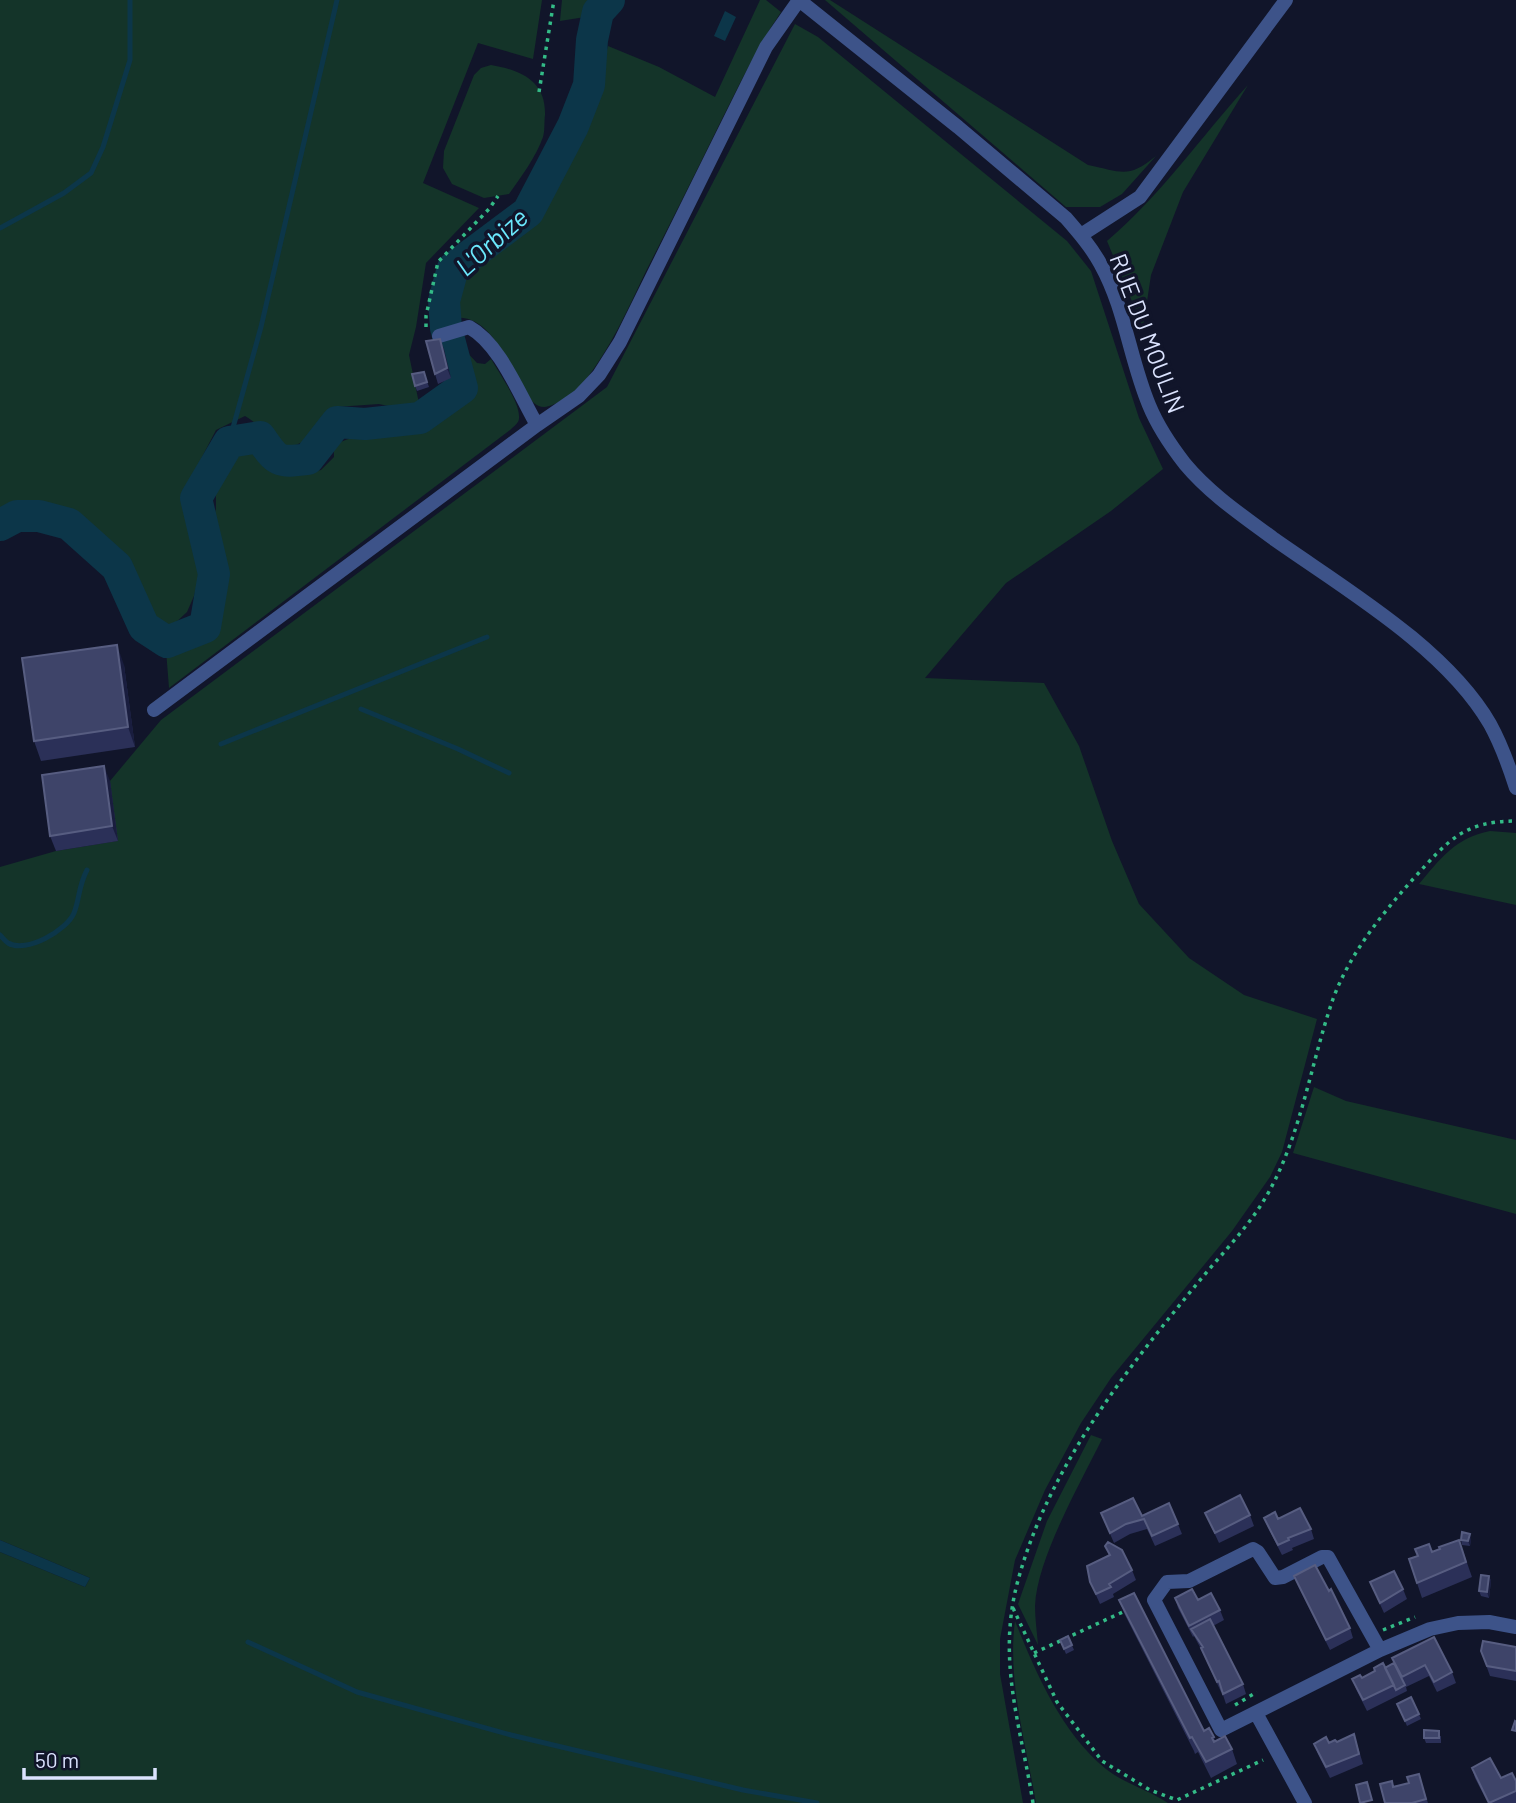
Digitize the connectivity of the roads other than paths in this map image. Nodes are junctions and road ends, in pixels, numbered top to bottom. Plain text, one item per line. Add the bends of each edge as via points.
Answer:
1 (799, 0) edge
2 (1286, 0) edge
3 (1081, 235) junction
4 (439, 336) edge
5 (537, 425) junction
6 (154, 710) dead end
7 (1516, 788) edge
8 (1516, 1627) edge
9 (1380, 1650) junction
10 (1256, 1713) junction
11 (1305, 1803) edge

1 - 3 street, RUE DU MOULIN via 1029,186
1 - 5 street via 766,47 620,342 579,396
2 - 3 street via 1140,198
3 - 7 street, RUE DU MOULIN via 1113,290 1149,405 1185,464 1206,488 1434,656 1490,724
4 - 5 street via 464,327 479,332
5 - 6 street
8 - 9 street via 1458,1623
9 - 10 street
9 - 10 street via 1328,1557 1275,1578 1253,1549 1189,1581 1167,1582 1154,1600 1221,1731
10 - 11 street

